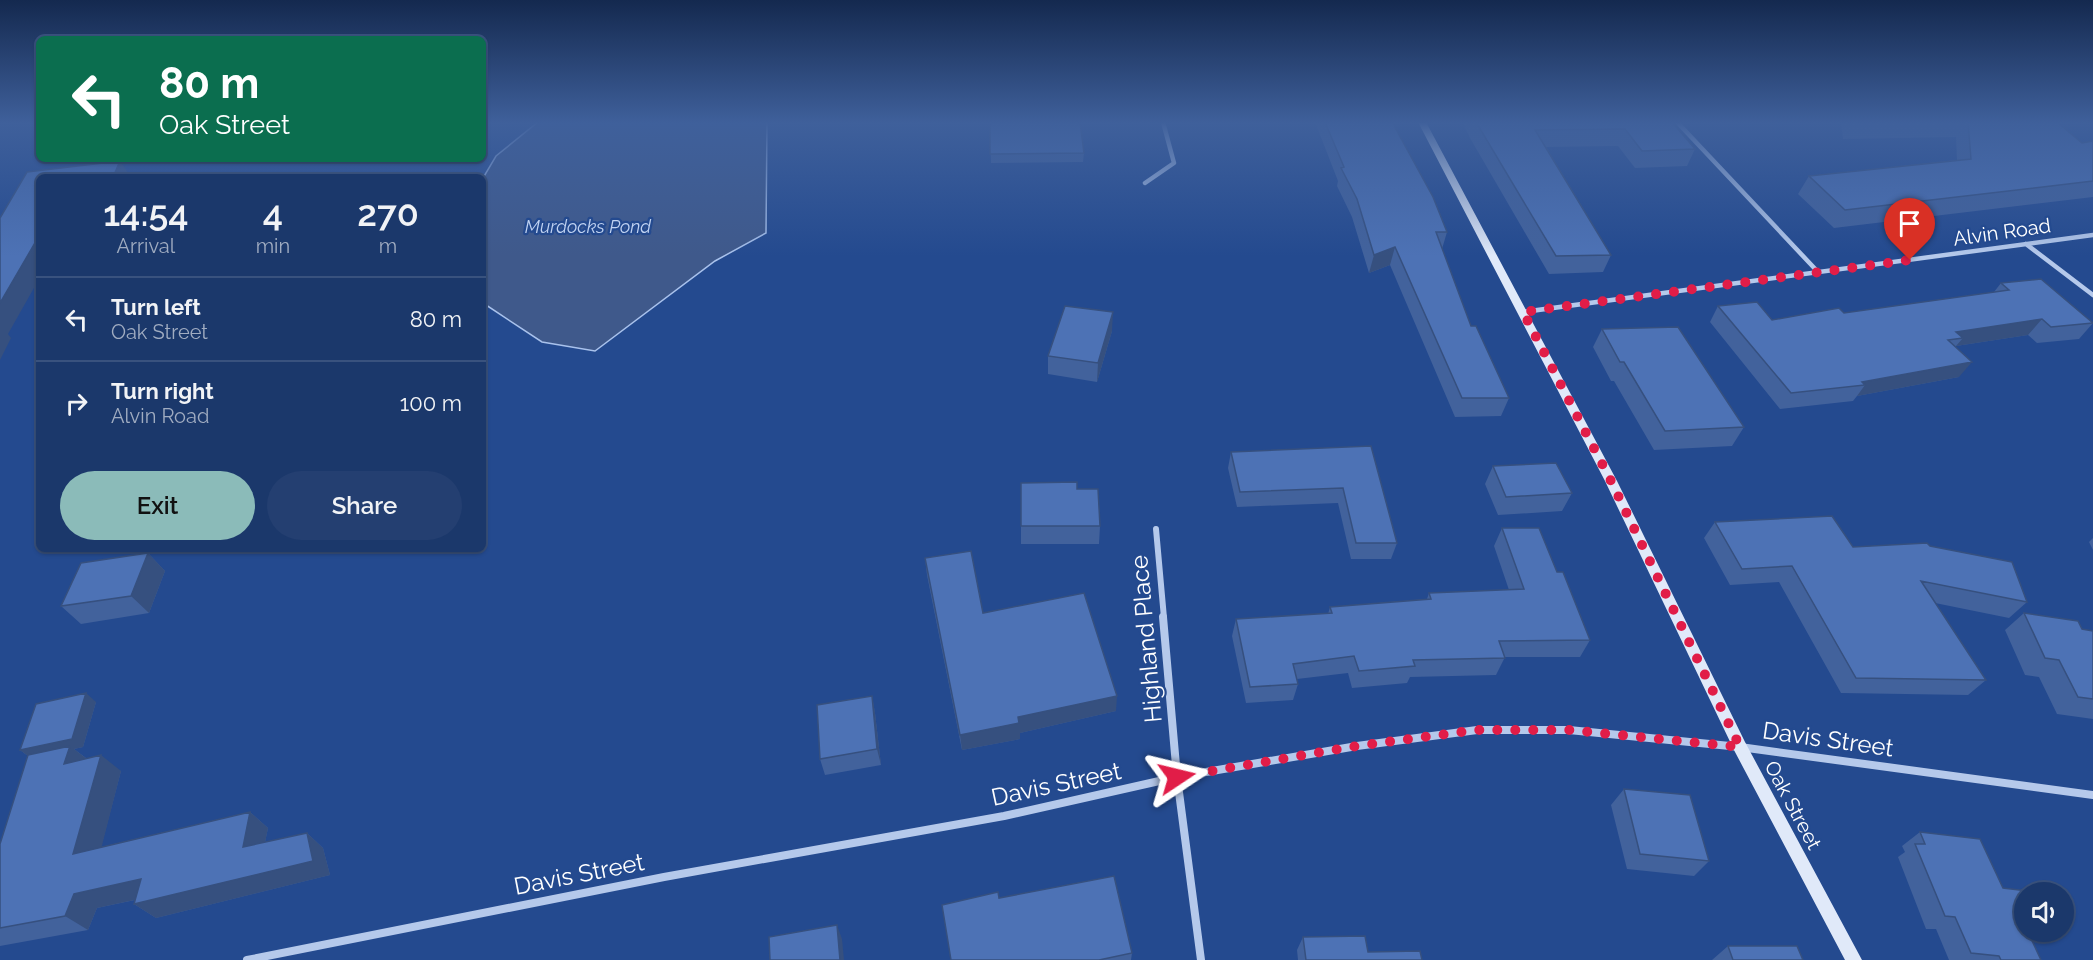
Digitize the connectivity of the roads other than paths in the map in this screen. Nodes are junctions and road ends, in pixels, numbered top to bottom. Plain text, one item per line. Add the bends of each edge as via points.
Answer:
1 (1168, 167) edge
2 (1446, 167) edge
3 (1719, 167) edge
4 (1145, 183) dead end
5 (2093, 235) edge
6 (2026, 244) junction
7 (1818, 272) junction
8 (2093, 294) edge
9 (1523, 312) junction
10 (1156, 529) dead end
11 (1740, 747) junction
12 (1177, 777) junction
13 (2093, 795) edge
14 (247, 960) edge
15 (1201, 960) edge
16 (1854, 960) edge

1 - 4 street
2 - 9 main road, Oak Street
3 - 7 street
5 - 6 street, Alvin Road
6 - 7 street, Alvin Road
6 - 8 street
7 - 9 street, Alvin Road
9 - 11 main road, Oak Street via 1617,492
10 - 12 street, Highland Place
11 - 12 street, Davis Street via 1569,730 1477,730
11 - 13 street, Davis Street
11 - 16 main road, Oak Street
12 - 14 street, Davis Street via 1004,816 664,877
12 - 15 street, Highland Place

